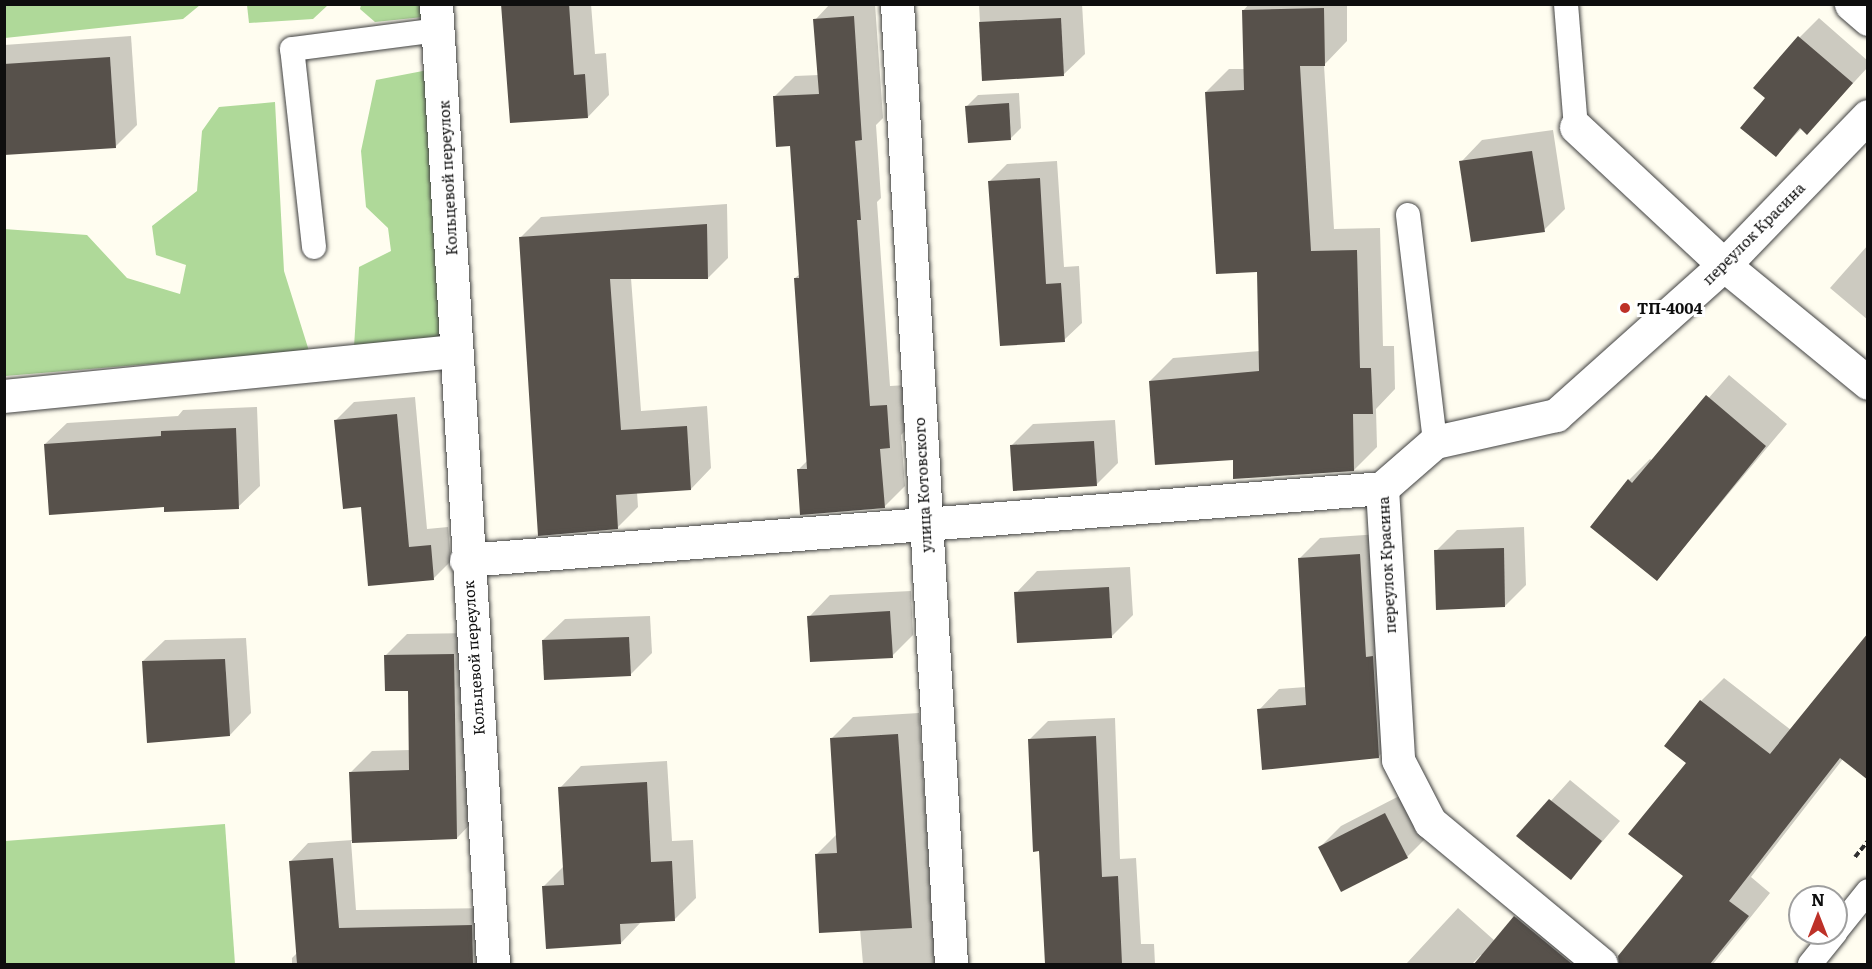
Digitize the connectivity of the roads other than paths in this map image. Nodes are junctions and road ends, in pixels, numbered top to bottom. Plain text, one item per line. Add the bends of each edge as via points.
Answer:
1 (897, 4) edge
2 (1566, 4) edge
3 (1851, 4) edge
4 (438, 17) edge
5 (1868, 19) edge
6 (1868, 116) edge
7 (1576, 127) joint
8 (1408, 215) dead end
9 (314, 247) dead end
10 (1724, 265) junction
11 (456, 351) junction
12 (1868, 383) edge
13 (4, 396) edge
14 (1436, 442) junction
15 (1382, 488) junction
16 (924, 522) junction
17 (466, 560) junction
18 (1868, 891) edge
19 (1848, 916) edge
20 (1825, 945) edge
21 (493, 964) edge
22 (951, 964) edge
23 (1601, 964) edge
24 (1810, 964) edge

1 - 16 street, улица Котовского
2 - 7 lane
3 - 5 street
4 - 9 lane via 292,49
4 - 11 street, Кольцевой переулок
6 - 10 street, переулок Красина
7 - 10 street
8 - 14 lane
10 - 12 street
10 - 14 street, переулок Красина via 1556,415
11 - 13 street
11 - 17 street, Кольцевой переулок
14 - 15 street, переулок Красина
15 - 16 street
15 - 23 street, переулок Красина via 1398,760 1430,822
16 - 17 street
16 - 22 street, улица Котовского
17 - 21 street, Кольцевой переулок
18 - 19 lane
20 - 24 lane

